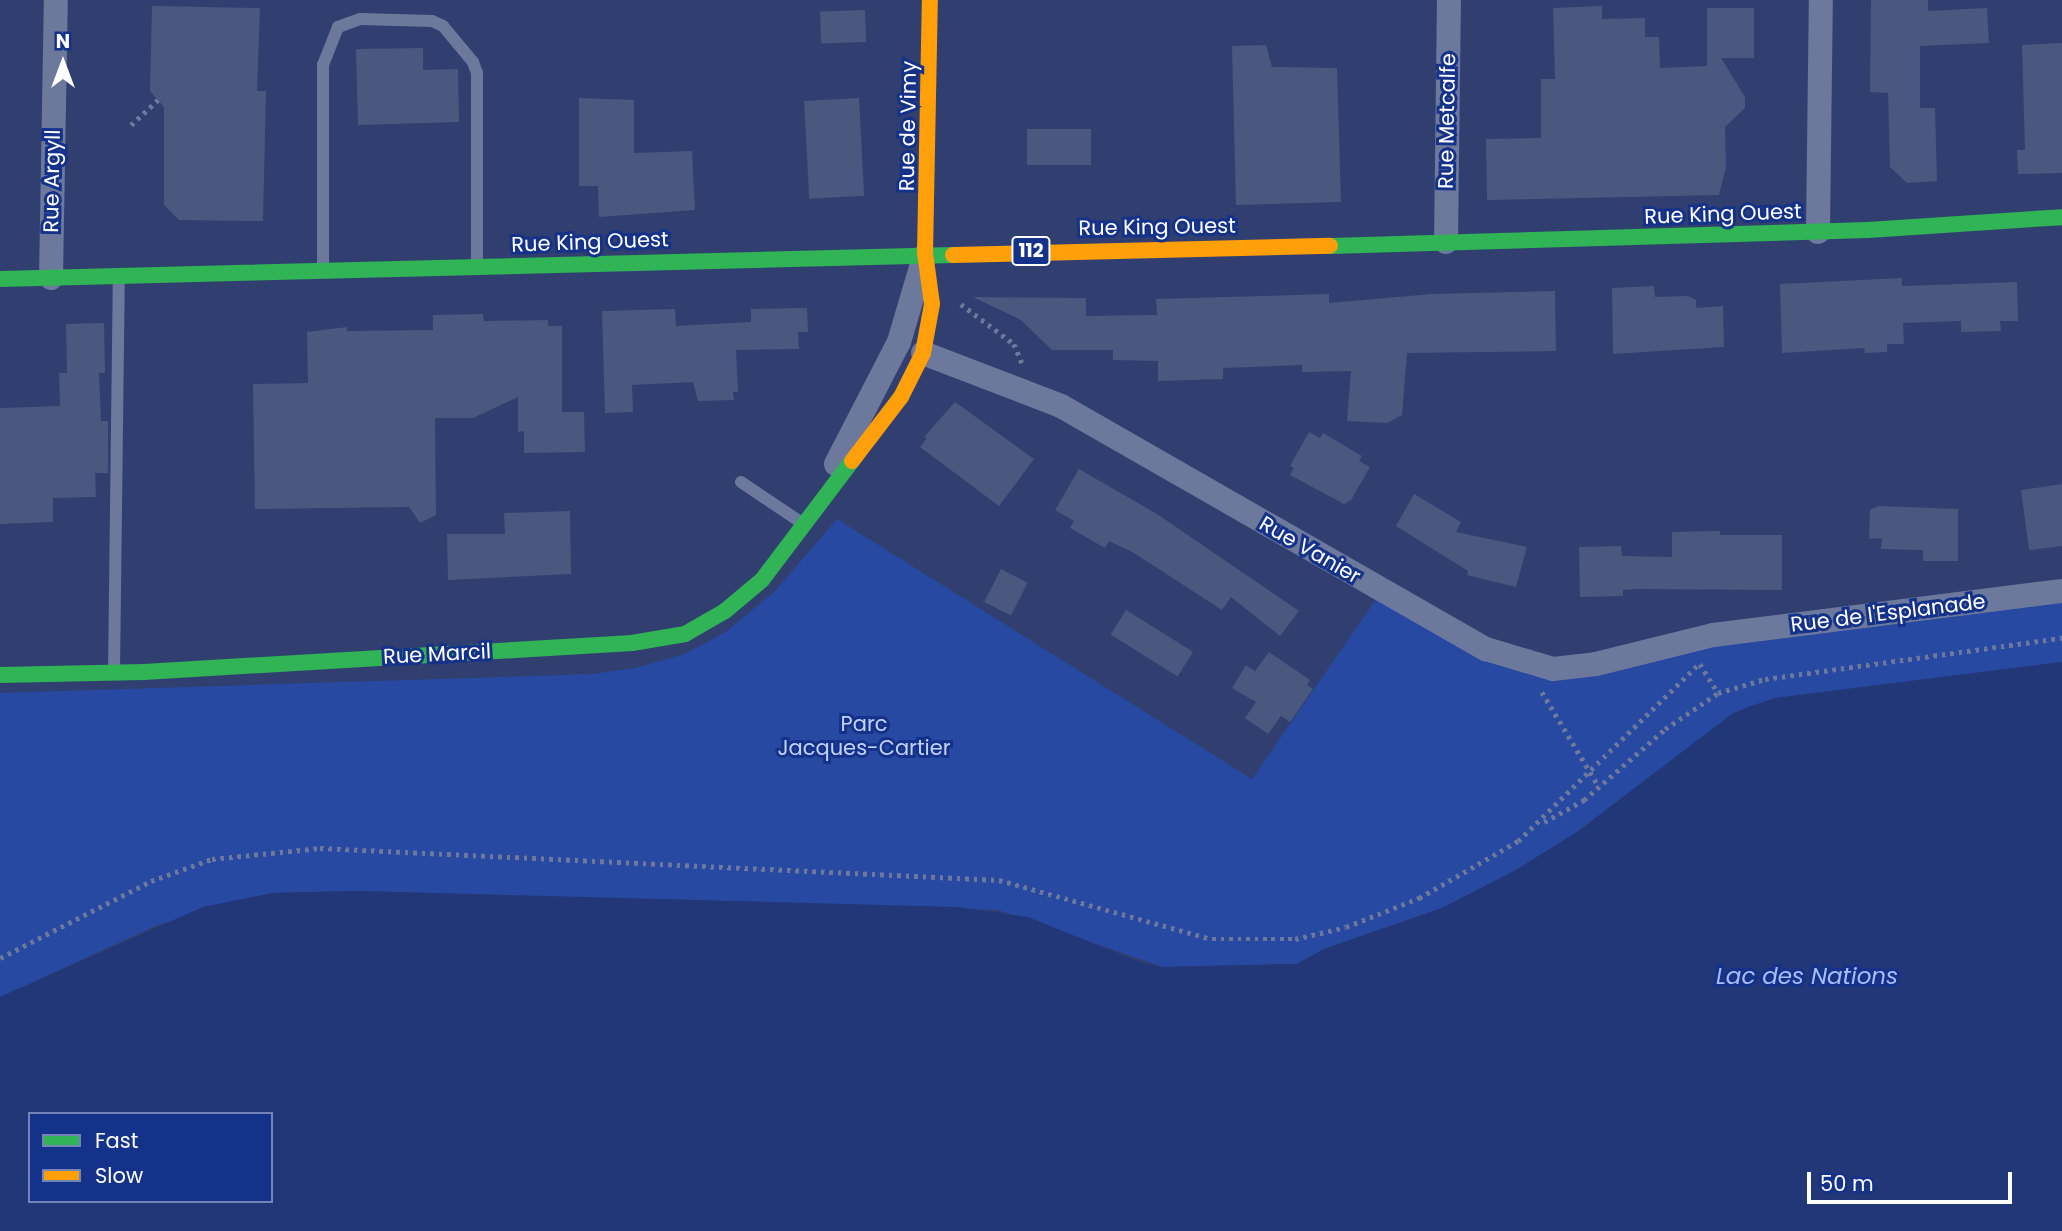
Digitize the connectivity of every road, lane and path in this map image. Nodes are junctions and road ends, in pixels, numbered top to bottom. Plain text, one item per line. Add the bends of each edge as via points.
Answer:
1 (56, 0) edge
2 (930, 0) edge
3 (1449, 0) edge
4 (1821, 0) edge
5 (158, 100) dead end
6 (131, 125) dead end
7 (2062, 217) edge
8 (1818, 232) junction
9 (1446, 242) junction
10 (925, 253) junction
11 (477, 266) junction
12 (323, 271) junction
13 (119, 277) junction
14 (51, 278) junction
15 (0, 279) edge
16 (932, 304) junction
17 (923, 353) junction
18 (1025, 393) junction
19 (741, 482) dead end
20 (817, 503) junction
21 (802, 523) junction
22 (2062, 591) edge
23 (1713, 635) junction
24 (2062, 638) edge
25 (1525, 663) junction
26 (1699, 664) junction
27 (114, 672) junction
28 (0, 675) edge
29 (1718, 693) junction
30 (1591, 773) junction
31 (1599, 787) junction
32 (1540, 824) junction
33 (0, 958) edge

1 - 14 street, Rue Argyll
2 - 10 main road, Rue de Vimy
3 - 9 street, Rue Metcalfe
4 - 8 street
5 - 6 path
7 - 8 main road, Rue King Ouest / 112
8 - 9 main road, Rue King Ouest / 112
9 - 10 main road, Rue King Ouest / 112
10 - 11 main road, Rue King Ouest / 112
10 - 16 main road, Rue Marcil
10 - 20 street, Rue Marcil via 906,304 899,342
11 - 12 main road, Rue King Ouest / 112
11 - 12 lane via 477,74 473,62 443,26 432,21 360,19 338,27 323,65
12 - 13 main road, Rue King Ouest / 112
13 - 14 main road, Rue King Ouest / 112
13 - 27 lane
14 - 15 main road, Rue King Ouest / 112
16 - 17 main road, Rue Marcil
16 - 18 path via 962,304 1014,344 1025,368
17 - 18 street, Rue Vanier
17 - 20 main road, Rue Marcil via 901,397
18 - 25 street, Rue Vanier via 1061,406 1486,649
19 - 21 lane
20 - 21 main road, Rue Marcil
21 - 27 main road, Rue Marcil via 762,580 725,611 685,634 632,643
22 - 23 street, Rue de l'Esplanade
23 - 25 street, Rue Vanier via 1596,664 1553,669
23 - 26 path
24 - 29 path via 1765,678
25 - 30 path
26 - 29 path
26 - 30 path
27 - 28 main road, Rue Marcil
29 - 31 path via 1665,729
30 - 31 path
30 - 32 path
31 - 32 path via 1565,813
32 - 33 path via 1470,872 1419,898 1346,927 1295,939 1212,939 999,880 320,848 212,859 151,881

